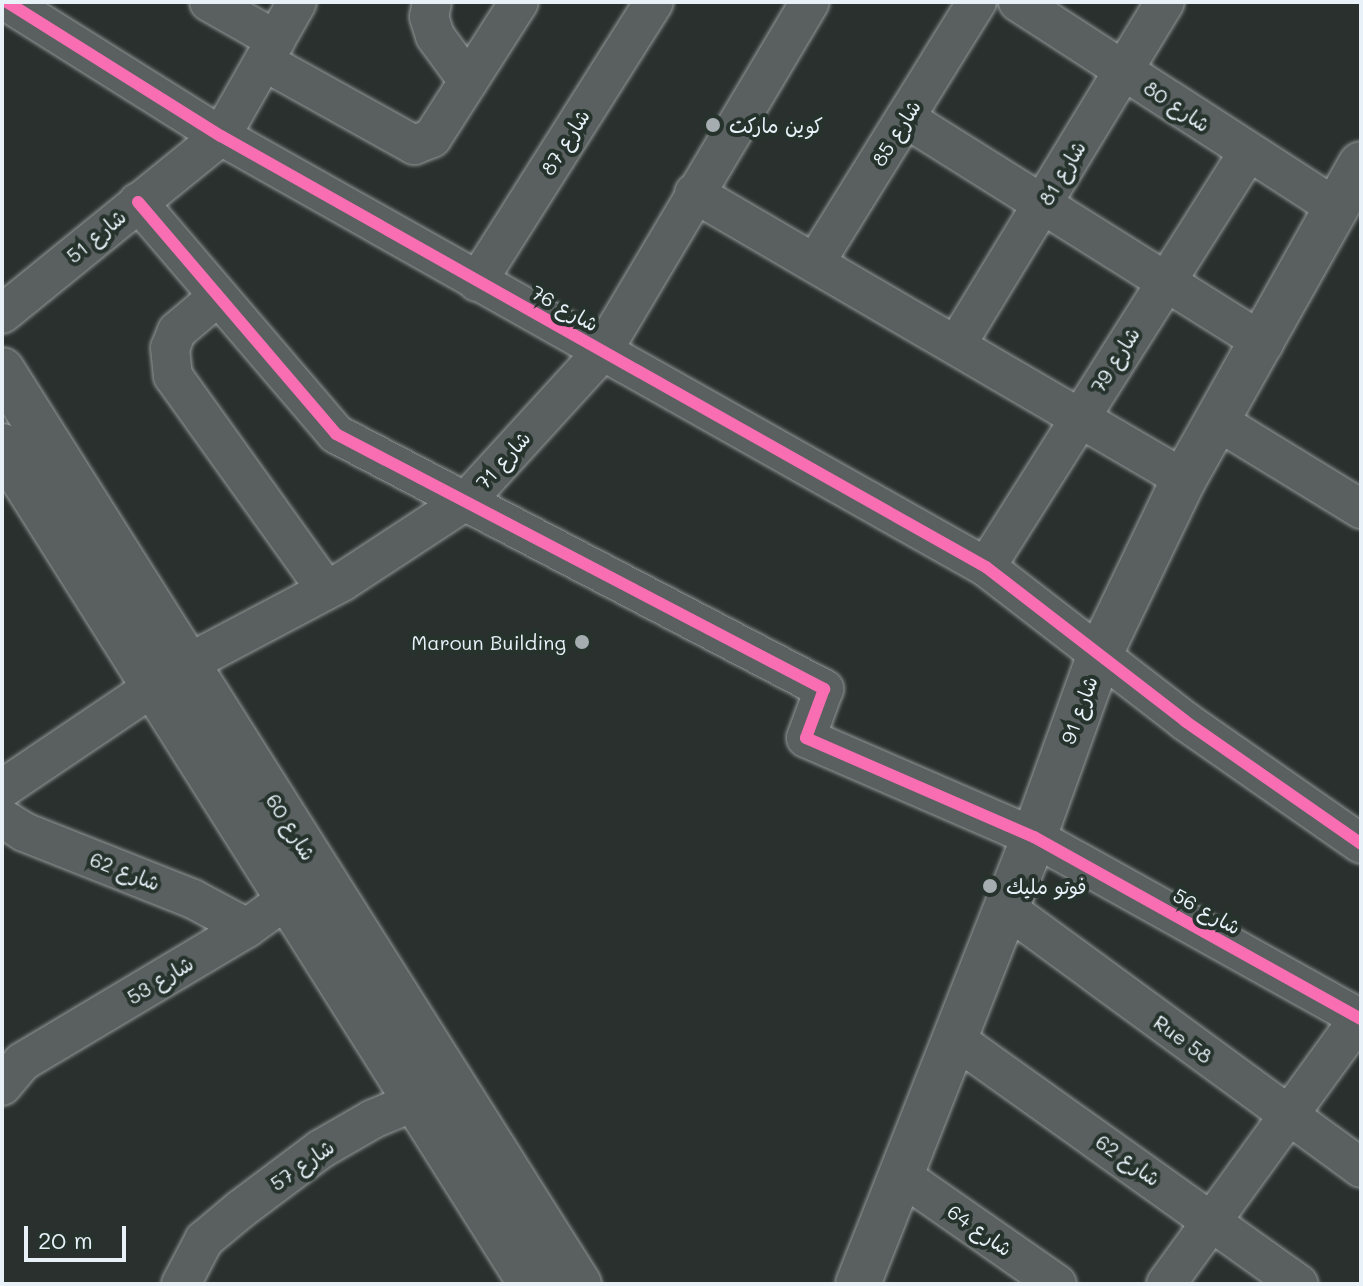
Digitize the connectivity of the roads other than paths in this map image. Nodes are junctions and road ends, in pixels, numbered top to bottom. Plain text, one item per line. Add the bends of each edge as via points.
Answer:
1 (209, 2) edge
2 (297, 2) edge
3 (432, 2) edge
4 (519, 2) edge
5 (654, 2) edge
6 (810, 2) edge
7 (977, 2) edge
8 (1018, 2) edge
9 (1165, 2) edge
10 (27, 7) edge
11 (271, 51) junction
12 (1123, 70) junction
13 (468, 81) junction
14 (905, 118) junction
15 (221, 136) junction
16 (1247, 154) junction
17 (1361, 164) edge
18 (694, 193) junction
19 (138, 202) junction
20 (1042, 207) junction
21 (1337, 208) junction
22 (815, 263) junction
23 (1164, 280) junction
24 (477, 282) junction
25 (216, 298) junction
26 (2, 314) edge
27 (1264, 343) junction
28 (957, 344) junction
29 (602, 352) junction
30 (2, 370) edge
31 (1080, 417) junction
32 (1219, 422) junction
33 (2, 446) edge
34 (1184, 479) junction
35 (467, 500) junction
36 (1361, 509) edge
37 (986, 567) junction
38 (326, 590) junction
39 (1100, 654) junction
40 (171, 675) junction
41 (2, 789) edge
42 (2, 818) edge
43 (1356, 830) edge
44 (1034, 837) junction
45 (304, 886) junction
46 (1006, 908) junction
47 (247, 928) junction
48 (1361, 1018) edge
49 (955, 1039) junction
50 (2, 1086) edge
51 (434, 1093) junction
52 (1288, 1116) junction
53 (1361, 1168) edge
54 (902, 1176) junction
55 (1212, 1219) junction
56 (181, 1284) edge
57 (531, 1284) edge
58 (579, 1284) edge
59 (858, 1284) edge
60 (1057, 1284) edge
61 (1166, 1284) edge
62 (1299, 1284) edge

1 - 11 street
2 - 11 street, شارع 51
3 - 13 street via 429,17 435,36
4 - 13 street
5 - 24 street, شارع 87
6 - 18 street, شارع 71
7 - 14 street, شارع 85
8 - 12 street, شارع 80
9 - 12 street, شارع 81
10 - 15 street, شارع 76
11 - 13 street via 414,145 432,138
11 - 15 street, شارع 51
12 - 16 street, شارع 80
12 - 20 street, شارع 81
14 - 20 street
14 - 22 street, شارع 85
15 - 19 street, شارع 51
15 - 24 street, شارع 76
16 - 21 street, شارع 80
16 - 23 street, شارع 79
17 - 21 street, شارع 91
18 - 22 street
18 - 29 street, شارع 71
19 - 25 street
19 - 26 street, شارع 51
20 - 23 street
20 - 28 street, شارع 81
21 - 27 street, شارع 91
22 - 28 street
23 - 27 street
23 - 31 street, شارع 79
24 - 29 street, شارع 76
25 - 35 street via 336,434
25 - 38 street via 177,331 170,348 173,376
27 - 32 street, شارع 91
28 - 31 street
29 - 35 street, شارع 71
29 - 37 street, شارع 76
30 - 40 street, شارع 60
31 - 34 street
31 - 37 street, شارع 79
32 - 34 street, شارع 91
32 - 36 street
33 - 40 street, شارع 60
34 - 39 street, شارع 91
35 - 38 street, شارع 71
35 - 44 street, شارع 56 via 824,689 806,738
37 - 39 street, شارع 76
38 - 40 street, شارع 71
39 - 43 street, شارع 76 via 1185,721
39 - 44 street, شارع 91
40 - 41 street, شارع 71
40 - 45 street, شارع 60
42 - 47 street, شارع 62 via 24,832 180,893
44 - 46 street, شارع 91
44 - 48 street, شارع 56
45 - 47 street, شارع 53
45 - 51 street, شارع 60
46 - 49 street, شارع 91
46 - 52 street, Rue 58
47 - 50 street, شارع 53 via 22,1062
48 - 52 street
49 - 54 street, شارع 91
49 - 55 street, شارع 62
51 - 56 street, شارع 57 via 321,1149 241,1209 204,1240
51 - 57 street, شارع 60
51 - 58 street, شارع 60
52 - 53 street, Rue 58
52 - 55 street
54 - 59 street, شارع 91
54 - 60 street, شارع 64
55 - 61 street
55 - 62 street, شارع 62

